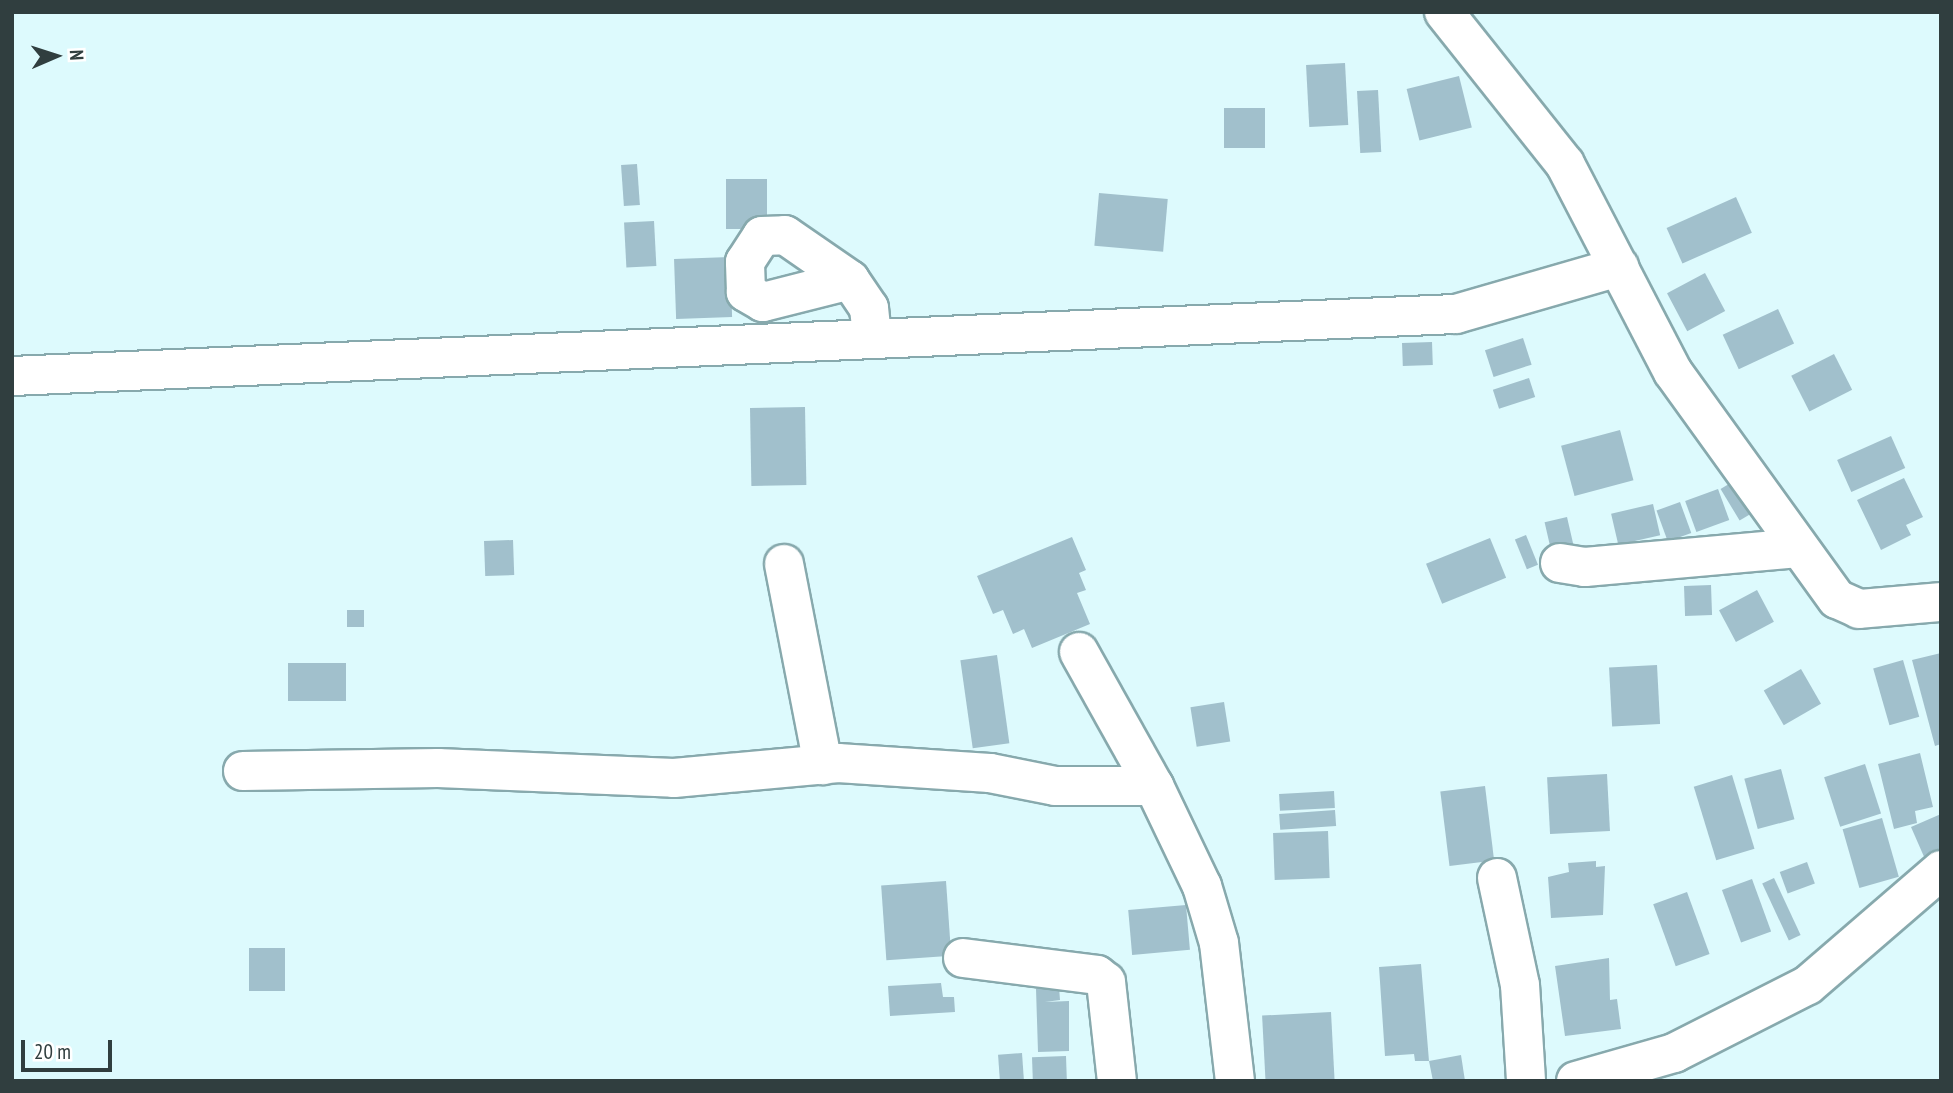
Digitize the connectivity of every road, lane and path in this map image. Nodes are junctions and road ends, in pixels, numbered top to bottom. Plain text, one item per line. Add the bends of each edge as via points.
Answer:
1 (1444, 12) edge
2 (1619, 267) junction
3 (850, 280) dead end
4 (872, 336) junction
5 (12, 376) edge
6 (1798, 548) junction
7 (1560, 563) dead end
8 (784, 564) dead end
9 (1941, 602) edge
10 (1079, 652) dead end
11 (823, 765) junction
12 (243, 771) dead end
13 (1154, 786) junction
14 (1941, 870) edge
15 (1497, 878) dead end
16 (963, 958) dead end
17 (1117, 1081) edge
18 (1235, 1081) edge
19 (1526, 1081) edge
20 (1576, 1081) edge

1 - 2 street via 1565,164
2 - 4 street via 1456,314
2 - 6 street via 1674,372
3 - 4 street via 869,308
4 - 5 street
6 - 7 street via 1585,567
6 - 9 street via 1837,600 1859,609
8 - 11 street
10 - 13 street
11 - 12 street via 674,778 401,767
11 - 13 street via 990,773 1055,786
13 - 18 street via 1202,886 1219,943
14 - 20 street via 1808,985 1674,1053
15 - 19 street via 1520,985
16 - 17 street via 1097,975 1106,982

